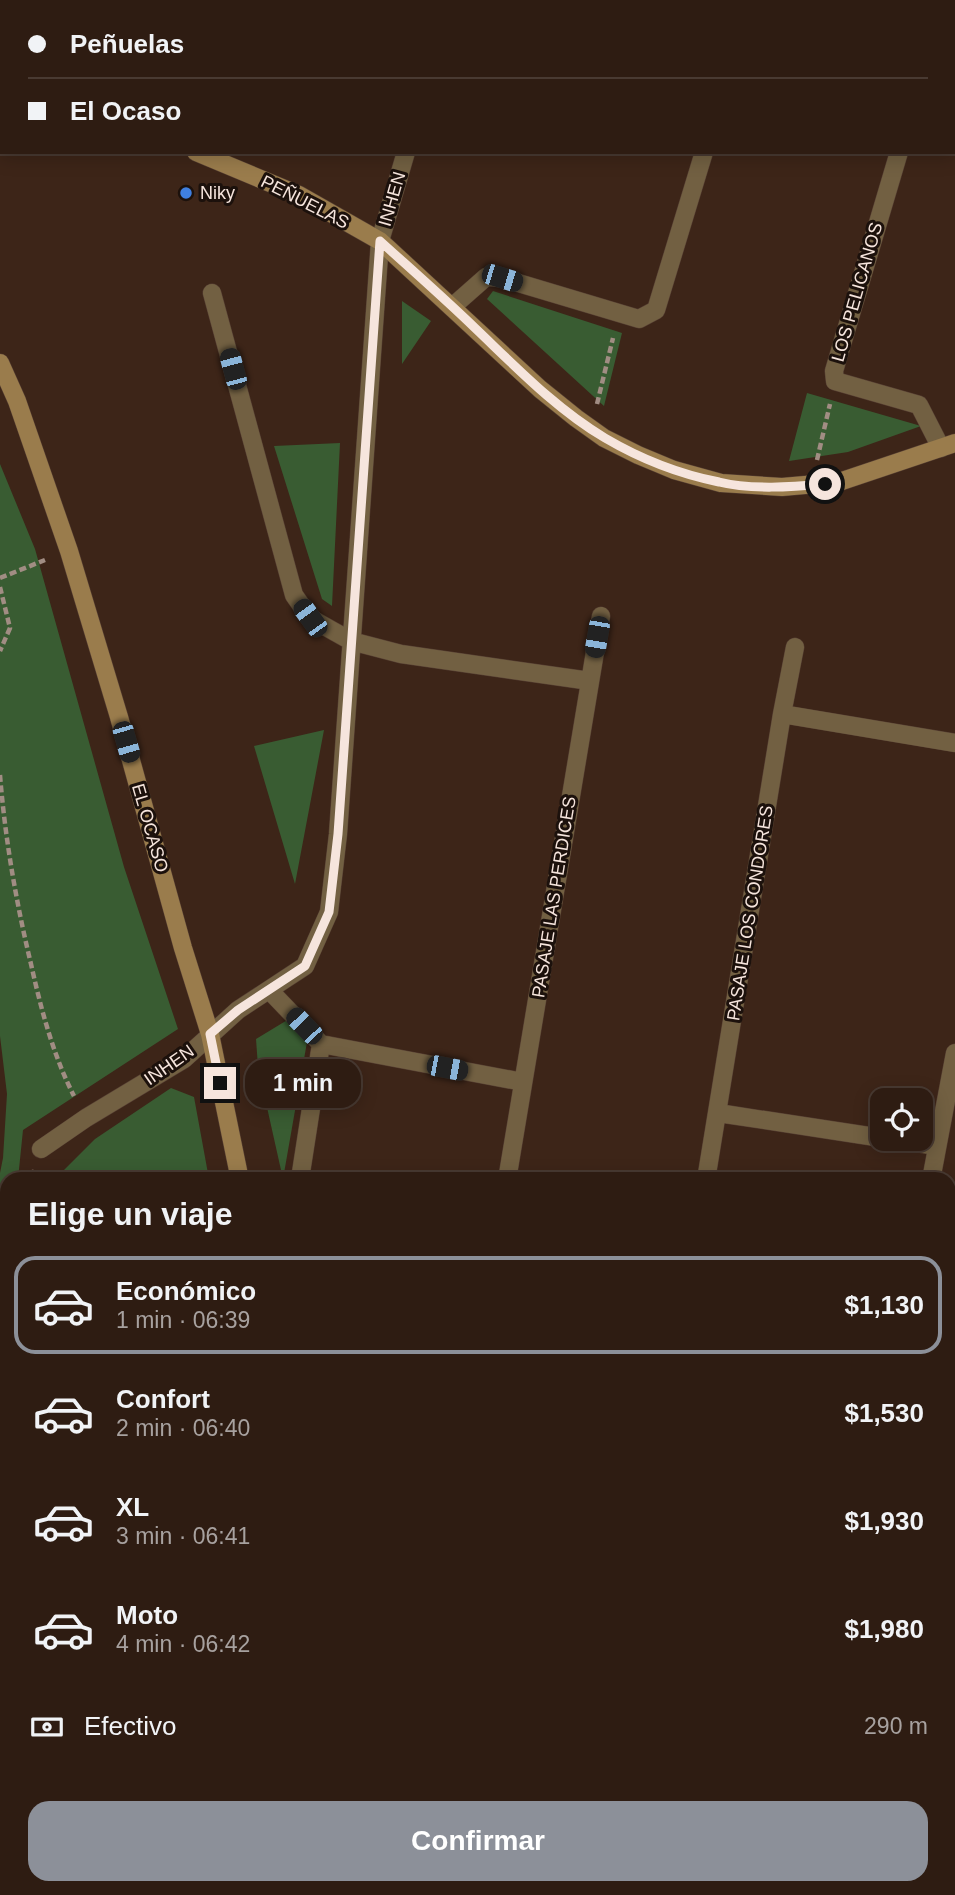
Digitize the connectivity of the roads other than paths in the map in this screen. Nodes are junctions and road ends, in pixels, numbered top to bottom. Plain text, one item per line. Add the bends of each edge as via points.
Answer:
1 (201, 154) edge
2 (405, 154) edge
3 (703, 154) edge
4 (898, 154) edge
5 (380, 241) junction
6 (212, 293) dead end
7 (452, 307) junction
8 (0, 363) edge
9 (948, 446) edge
10 (601, 616) dead end
11 (351, 641) junction
12 (795, 647) dead end
13 (590, 681) junction
14 (782, 714) junction
15 (955, 743) edge
16 (269, 990) junction
17 (210, 1034) junction
18 (321, 1044) junction
19 (955, 1053) edge
20 (523, 1082) junction
21 (718, 1113) junction
22 (870, 1136) edge
23 (933, 1145) edge
24 (937, 1146) junction
25 (41, 1149) dead end
26 (238, 1172) edge
27 (301, 1172) edge
28 (508, 1172) edge
29 (707, 1172) edge
30 (932, 1172) edge

1 - 5 street, PEÑUELAS via 299,195
2 - 5 street, INHEN
3 - 7 street via 656,310 639,319 486,277
4 - 9 street, LOS PELICANOS via 834,370 835,382 919,405
5 - 7 street, PEÑUELAS
5 - 11 street, INHEN
6 - 11 street via 294,596 310,618
7 - 9 street, PEÑUELAS via 576,418 604,438 674,470 721,483 782,488 839,482
8 - 17 street, EL OCASO via 69,551
10 - 13 street, PASAJE LAS PERDICES
11 - 13 street via 401,653
11 - 16 street, INHEN via 329,912 305,966
12 - 14 street, PASAJE LOS CONDORES
13 - 20 street, PASAJE LAS PERDICES
14 - 15 street
14 - 21 street, PASAJE LOS CONDORES
16 - 17 street, INHEN
16 - 18 street
17 - 25 street, INHEN via 184,1059
17 - 26 street, EL OCASO
18 - 20 street
18 - 27 street
19 - 24 street
20 - 28 street, PASAJE LAS PERDICES
21 - 22 street
21 - 29 street, PASAJE LOS CONDORES
23 - 24 street
24 - 30 street

